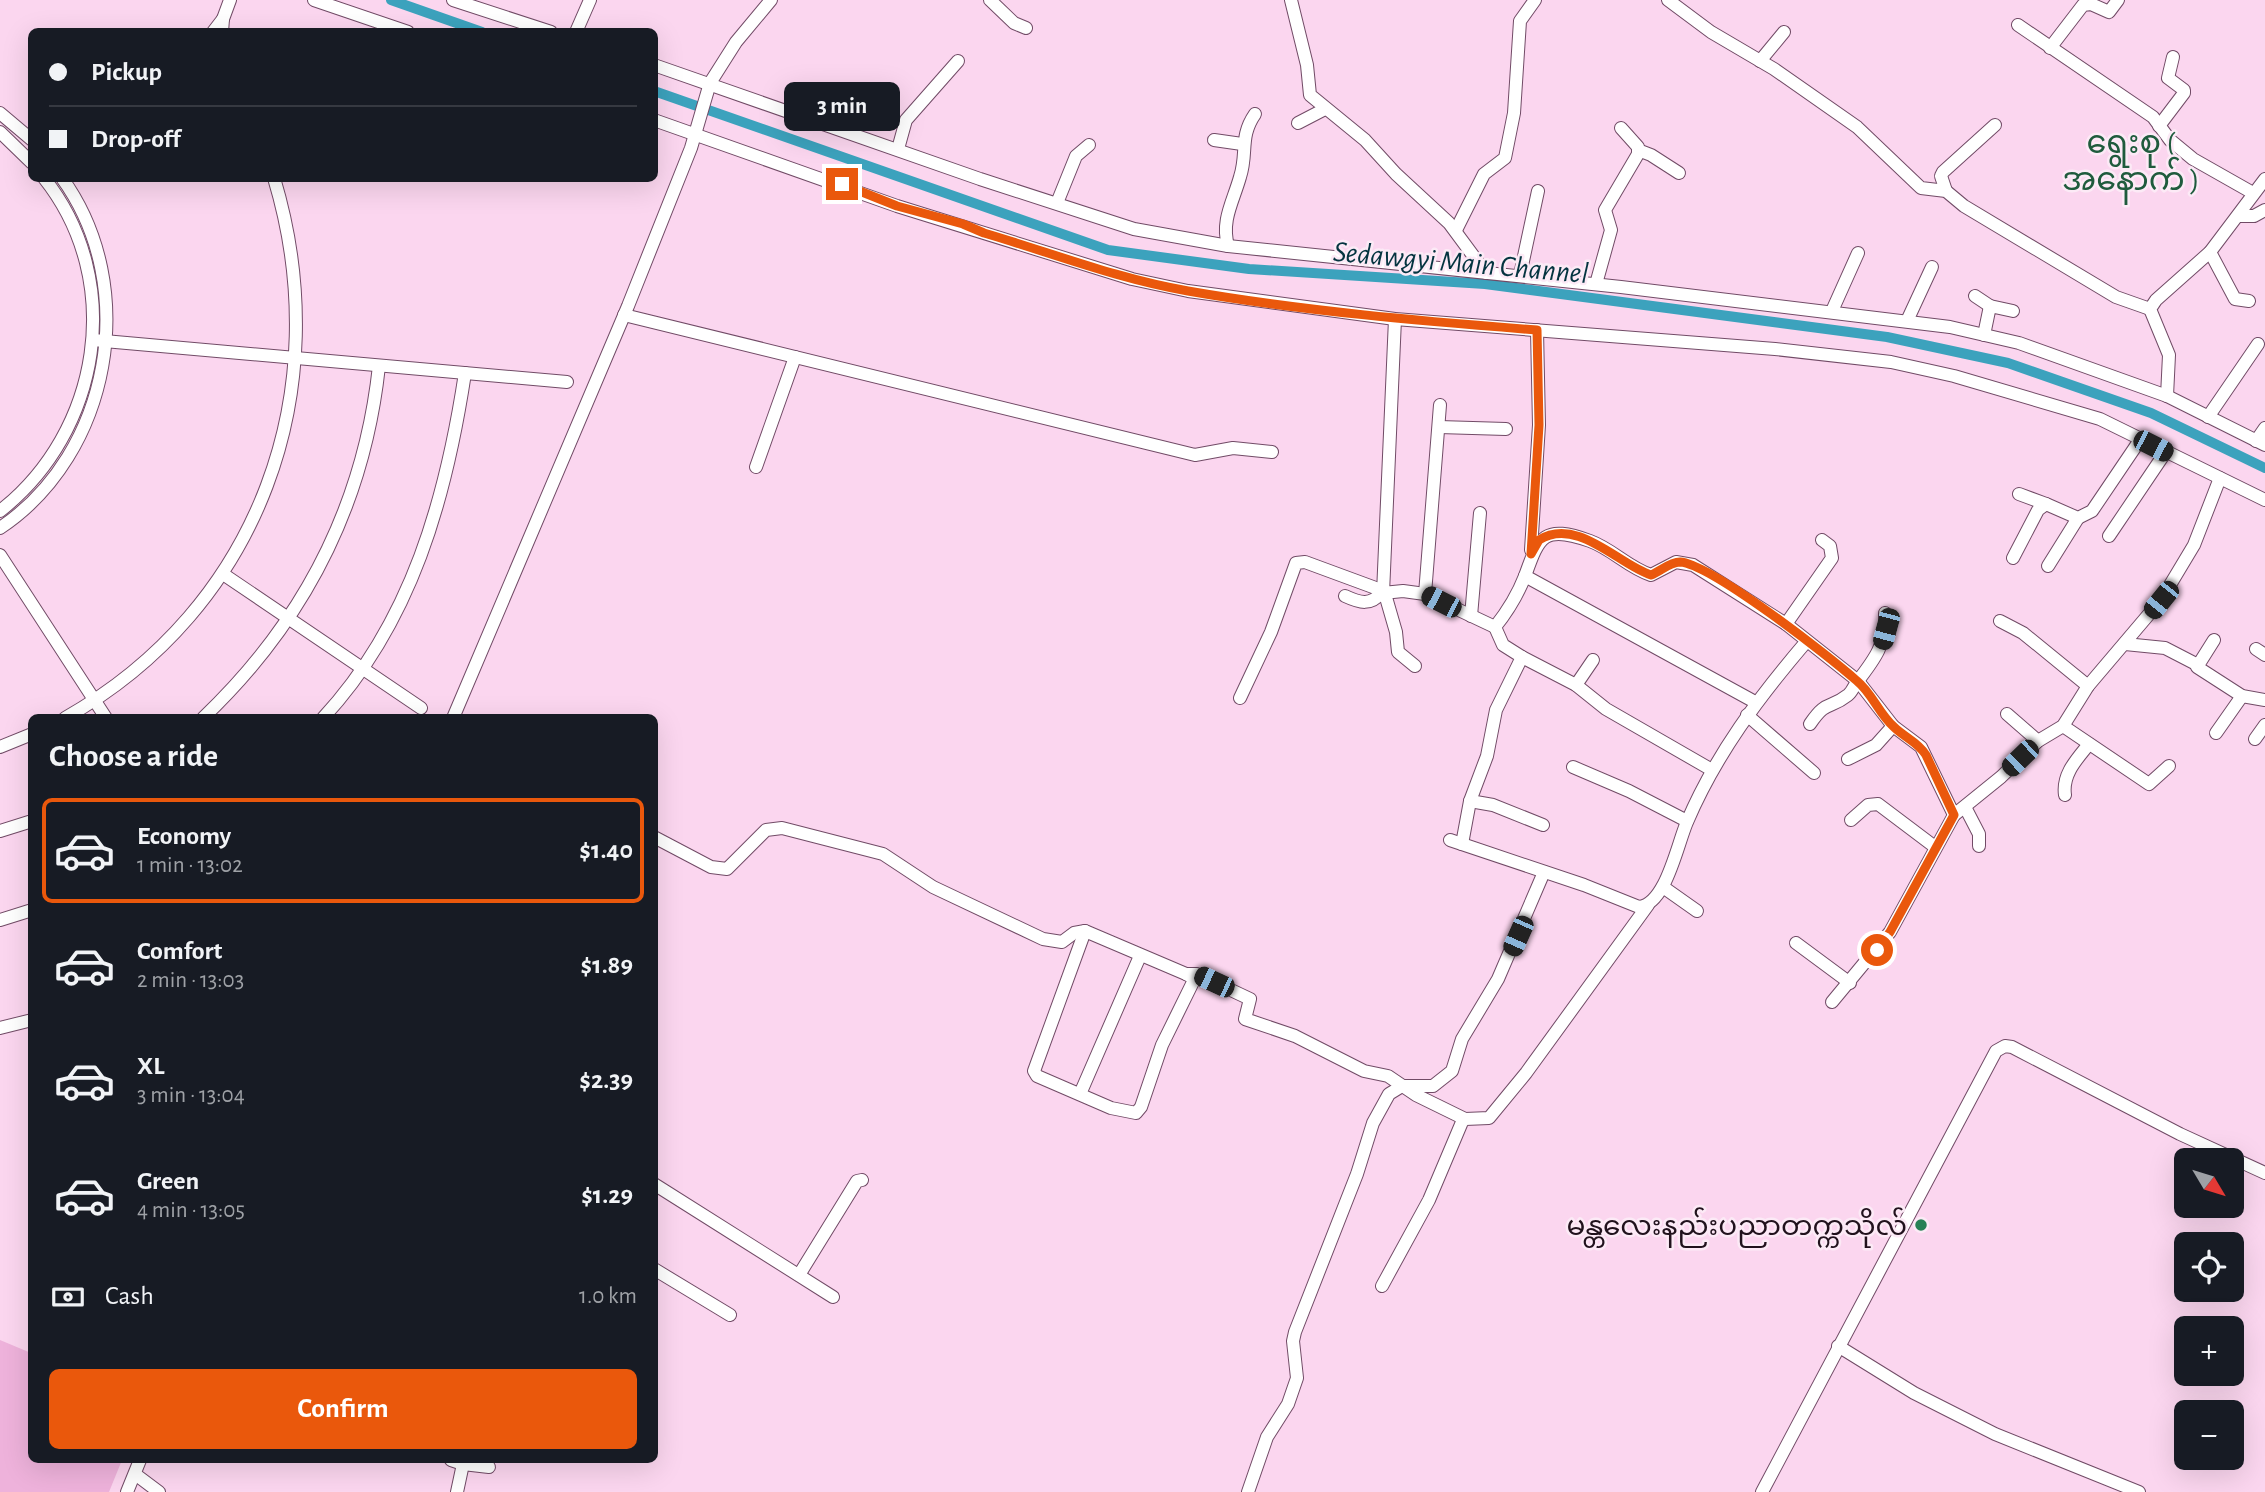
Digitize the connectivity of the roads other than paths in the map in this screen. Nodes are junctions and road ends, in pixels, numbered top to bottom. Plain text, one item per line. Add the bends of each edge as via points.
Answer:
1 (230, 0) edge
2 (314, 0) edge
3 (453, 0) edge
4 (590, 0) edge
5 (990, 0) edge
6 (1291, 0) edge
7 (1535, 0) edge
8 (1668, 0) edge
9 (2118, 0) edge
10 (766, 2) edge
11 (223, 25) edge
12 (2018, 25) dead end
13 (396, 28) edge
14 (539, 28) edge
15 (578, 28) edge
16 (1026, 28) dead end
17 (1784, 32) dead end
18 (2050, 48) junction
19 (2173, 57) dead end
20 (958, 61) dead end
21 (1760, 61) junction
22 (658, 66) edge
23 (710, 83) junction
24 (1325, 109) junction
25 (0, 113) edge
26 (1255, 114) dead end
27 (658, 121) edge
28 (1298, 124) dead end
29 (1995, 125) dead end
30 (2159, 126) junction
31 (1622, 128) dead end
32 (697, 130) junction
33 (0, 132) edge
34 (28, 137) edge
35 (1214, 141) dead end
36 (1242, 144) junction
37 (1089, 145) dead end
38 (898, 149) junction
39 (1638, 150) junction
40 (28, 158) edge
41 (1679, 173) dead end
42 (2265, 179) edge
43 (50, 182) edge
44 (64, 182) edge
45 (275, 182) edge
46 (1538, 191) dead end
47 (1946, 191) junction
48 (2253, 193) junction
49 (1057, 203) junction
50 (2265, 210) edge
51 (2238, 216) junction
52 (1456, 230) junction
53 (1228, 246) junction
54 (2210, 252) junction
55 (1858, 253) dead end
56 (1932, 267) dead end
57 (1486, 273) junction
58 (1520, 275) junction
59 (1596, 284) junction
60 (1975, 296) dead end
61 (2249, 301) dead end
62 (1990, 306) junction
63 (2150, 309) junction
64 (1832, 311) junction
65 (2013, 311) dead end
66 (624, 315) junction
67 (1395, 319) junction
68 (1907, 321) junction
69 (1537, 330) junction
70 (1984, 335) junction
71 (93, 340) junction
72 (107, 341) junction
73 (2258, 344) dead end
74 (795, 357) junction
75 (296, 360) junction
76 (379, 366) junction
77 (465, 373) junction
78 (567, 382) dead end
79 (2167, 396) junction
80 (1440, 405) dead end
81 (2208, 417) junction
82 (1439, 427) junction
83 (2265, 428) edge
84 (1506, 429) dead end
85 (2140, 440) junction
86 (2261, 443) edge
87 (1272, 452) dead end
88 (2165, 453) junction
89 (756, 467) dead end
90 (2220, 478) junction
91 (2019, 494) dead end
92 (2265, 500) edge
93 (2046, 504) junction
94 (0, 512) edge
95 (1480, 513) dead end
96 (2078, 518) junction
97 (0, 528) edge
98 (2109, 536) dead end
99 (1822, 540) dead end
100 (1531, 554) junction
101 (0, 555) edge
102 (2013, 558) dead end
103 (2048, 566) dead end
104 (223, 574) junction
105 (1525, 576) junction
106 (1382, 592) junction
107 (1425, 594) junction
108 (1345, 596) dead end
109 (1885, 613) dead end
110 (1471, 616) junction
111 (2000, 621) dead end
112 (1786, 624) junction
113 (1495, 627) junction
114 (2214, 640) dead end
115 (1806, 642) junction
116 (2125, 644) junction
117 (1522, 657) junction
118 (1593, 660) dead end
119 (2196, 664) junction
120 (1415, 666) dead end
121 (1858, 681) junction
122 (1576, 685) junction
123 (2088, 686) junction
124 (2242, 696) junction
125 (1240, 698) dead end
126 (2265, 700) edge
127 (95, 701) junction
128 (1755, 702) junction
129 (421, 708) dead end
130 (2007, 713) dead end
131 (72, 714) edge
132 (103, 714) edge
133 (207, 714) edge
134 (326, 714) edge
135 (455, 714) edge
136 (1747, 715) junction
137 (1811, 724) dead end
138 (2265, 725) edge
139 (1893, 726) junction
140 (2063, 726) junction
141 (2216, 733) dead end
142 (28, 736) edge
143 (2255, 739) dead end
144 (2038, 741) junction
145 (2089, 744) junction
146 (0, 747) edge
147 (1847, 759) dead end
148 (2169, 766) dead end
149 (1573, 767) dead end
150 (1712, 770) junction
151 (1814, 773) dead end
152 (2065, 795) dead end
153 (1469, 801) junction
154 (1965, 807) junction
155 (1954, 815) junction
156 (1852, 820) dead end
157 (1687, 821) junction
158 (28, 822) edge
159 (1543, 825) dead end
160 (0, 831) edge
161 (658, 838) edge
162 (1979, 846) dead end
163 (1935, 847) junction
164 (1544, 872) junction
165 (1663, 887) junction
166 (1648, 905) junction
167 (28, 911) edge
168 (1697, 911) dead end
169 (0, 920) edge
170 (1085, 931) junction
171 (1796, 943) dead end
172 (1140, 956) junction
173 (1186, 974) junction
174 (1850, 983) junction
175 (1832, 1002) dead end
176 (28, 1021) edge
177 (0, 1028) edge
178 (1402, 1086) junction
179 (1080, 1094) junction
180 (1465, 1119) junction
181 (2265, 1174) edge
182 (862, 1180) dead end
183 (658, 1187) edge
184 (658, 1271) edge
185 (799, 1275) junction
186 (1382, 1286) dead end
187 (833, 1297) dead end
188 (730, 1315) dead end
189 (1838, 1346) junction
190 (139, 1463) edge
191 (457, 1463) edge
192 (465, 1463) edge
193 (489, 1466) dead end
194 (135, 1474) junction
195 (127, 1492) edge
196 (159, 1492) edge
197 (457, 1492) edge
198 (1248, 1492) edge
199 (1762, 1492) edge
200 (2139, 1492) edge

1 - 11 street
2 - 13 street
3 - 14 street
4 - 15 street
5 - 16 street
6 - 24 street via 1310,95
7 - 52 street via 1520,21 1514,113 1505,158 1484,174
8 - 21 street
9 - 18 street via 2109,12 2083,5
10 - 23 street
12 - 18 street
17 - 21 street
18 - 30 street via 2153,117
19 - 30 street via 2168,78 2184,93
20 - 38 street via 906,120
21 - 47 street via 1857,127 1921,188
22 - 23 street
23 - 32 street
23 - 38 street
24 - 28 street
24 - 52 street via 1365,140
25 - 34 street
26 - 36 street
27 - 32 street
29 - 47 street via 1943,172
30 - 48 street via 2193,159
31 - 39 street
32 - 66 street
32 - 67 street via 897,206 1132,279
33 - 40 street
35 - 36 street
36 - 53 street via 1240,178 1227,210
37 - 49 street via 1076,156
38 - 49 street
39 - 41 street
39 - 59 street via 1605,210 1611,230
42 - 48 street
43 - 71 street via 81,247 91,292
44 - 72 street via 91,229 102,269
45 - 75 street via 295,271
46 - 58 street
47 - 63 street via 2116,297
48 - 51 street
49 - 53 street via 1134,229
50 - 51 street
51 - 54 street
52 - 57 street
53 - 57 street
54 - 61 street via 2229,293
54 - 63 street
55 - 64 street
56 - 68 street
57 - 58 street
58 - 59 street
59 - 64 street
60 - 62 street
62 - 65 street
62 - 70 street
63 - 79 street via 2169,355
64 - 68 street
66 - 74 street
66 - 135 street
67 - 69 street
67 - 106 street
68 - 70 street
69 - 85 street via 1891,362 2076,410
69 - 100 street via 1539,425
70 - 79 street
71 - 72 street
71 - 94 street via 79,407 56,453 23,493
72 - 75 street
72 - 97 street via 87,422 61,470
73 - 81 street
74 - 87 street via 1195,455 1233,448
74 - 89 street
75 - 76 street
75 - 104 street via 284,436 269,480
76 - 77 street
76 - 133 street via 358,476 333,538 283,628
77 - 78 street
77 - 134 street via 442,495 422,554 371,653
79 - 81 street
80 - 82 street
81 - 86 street
82 - 84 street
82 - 107 street
83 - 86 street
85 - 88 street
85 - 96 street via 2092,511
88 - 90 street
88 - 98 street
90 - 92 street
90 - 116 street via 2193,545 2161,600
91 - 93 street
93 - 96 street
93 - 102 street via 2038,510
95 - 110 street
96 - 103 street
99 - 112 street via 1830,545 1832,558
100 - 105 street
100 - 112 street via 1539,540 1557,535 1588,540 1651,575 1676,562 1693,565
101 - 127 street
104 - 127 street via 162,646
104 - 129 street
105 - 113 street
105 - 128 street
106 - 107 street
106 - 108 street via 1367,603
106 - 120 street via 1398,652
106 - 125 street via 1305,562 1296,564 1272,632
107 - 110 street
109 - 121 street via 1881,648
110 - 113 street
111 - 123 street via 2023,633
112 - 115 street
113 - 117 street via 1503,645
114 - 119 street
115 - 121 street
115 - 128 street
116 - 119 street via 2165,648
116 - 123 street
117 - 122 street
117 - 153 street via 1496,710 1487,756
118 - 122 street
119 - 124 street
121 - 137 street via 1849,695 1822,706
121 - 139 street
122 - 150 street via 1606,709
123 - 140 street
124 - 126 street
124 - 141 street
127 - 131 street
127 - 132 street
128 - 136 street
130 - 144 street
136 - 150 street
136 - 151 street
138 - 143 street
139 - 147 street via 1876,745
139 - 155 street via 1923,751
140 - 144 street
140 - 145 street
142 - 146 street
144 - 154 street
145 - 148 street via 2149,784
145 - 152 street via 2071,768
149 - 157 street
150 - 157 street
153 - 159 street
153 - 164 street via 1456,842
154 - 155 street
154 - 162 street via 1979,834
155 - 163 street
156 - 163 street via 1868,805 1878,804
157 - 165 street
158 - 160 street
161 - 170 street via 721,870 766,830 792,830 883,854 933,887 1043,939 1062,942
163 - 174 street via 1890,932
164 - 166 street via 1639,908
164 - 178 street via 1498,979 1462,1039 1452,1071 1433,1086
165 - 166 street
165 - 168 street
166 - 180 street via 1489,1118
167 - 169 street
170 - 172 street
170 - 179 street via 1034,1071
171 - 174 street
172 - 173 street
172 - 179 street
173 - 178 street via 1197,974 1250,999 1245,1019 1295,1036
173 - 179 street via 1193,982 1162,1045 1139,1110 1111,1108
174 - 175 street
176 - 177 street
178 - 180 street
178 - 198 street via 1389,1094 1373,1123 1306,1299 1293,1341 1297,1378 1288,1404 1267,1437
180 - 186 street via 1450,1143 1429,1200
181 - 189 street via 2005,1046 1996,1051
182 - 185 street via 857,1181
183 - 185 street
184 - 188 street
185 - 187 street
189 - 199 street
189 - 200 street via 1914,1393 1995,1434
190 - 194 street
191 - 197 street
192 - 193 street
194 - 195 street
194 - 196 street

